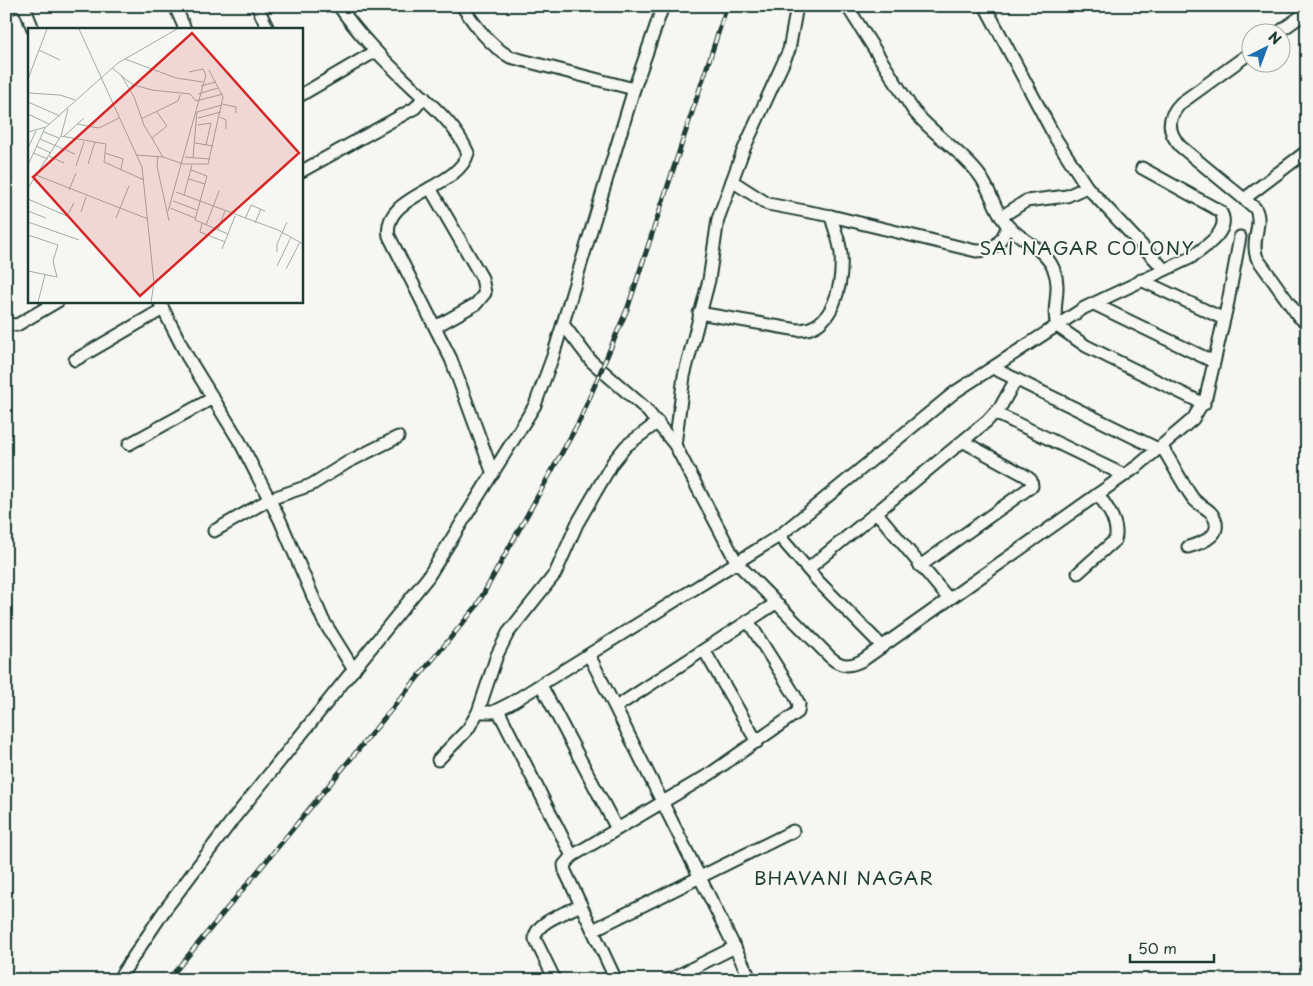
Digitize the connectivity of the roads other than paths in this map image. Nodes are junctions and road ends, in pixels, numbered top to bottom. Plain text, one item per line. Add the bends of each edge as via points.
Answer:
1 (17, 6) edge
2 (24, 6) edge
3 (175, 6) edge
4 (257, 6) edge
5 (339, 6) edge
6 (462, 6) edge
7 (663, 6) edge
8 (797, 6) edge
9 (847, 6) edge
10 (985, 6) edge
11 (6, 10) edge
12 (1307, 12) edge
13 (1290, 24) edge
14 (33, 28) edge
15 (185, 28) edge
16 (268, 28) edge
17 (376, 51) junction
18 (1240, 60) edge
19 (634, 89) junction
20 (302, 94) edge
21 (424, 98) junction
22 (1307, 151) edge
23 (1142, 168) dead end
24 (302, 170) edge
25 (732, 181) junction
26 (1087, 187) junction
27 (430, 188) junction
28 (1244, 199) junction
29 (831, 216) junction
30 (1004, 221) junction
31 (1240, 236) dead end
32 (1164, 269) junction
33 (1141, 280) junction
34 (56, 302) edge
35 (1094, 304) junction
36 (161, 305) edge
37 (699, 313) junction
38 (1224, 319) junction
39 (1307, 322) edge
40 (6, 324) edge
41 (563, 324) junction
42 (1057, 326) junction
43 (435, 327) junction
44 (75, 360) dead end
45 (1214, 362) junction
46 (993, 368) junction
47 (1016, 379) junction
48 (213, 398) junction
49 (1204, 404) junction
50 (995, 413) junction
51 (658, 422) junction
52 (398, 437) dead end
53 (964, 442) junction
54 (129, 444) dead end
55 (675, 445) junction
56 (1160, 448) junction
57 (493, 474) junction
58 (1124, 476) junction
59 (1098, 494) junction
60 (270, 499) junction
61 (877, 514) junction
62 (214, 531) dead end
63 (779, 536) junction
64 (1188, 547) dead end
65 (737, 563) junction
66 (920, 566) junction
67 (808, 569) junction
68 (1078, 573) dead end
69 (948, 598) junction
70 (776, 603) junction
71 (748, 621) junction
72 (882, 646) junction
73 (704, 650) junction
74 (589, 655) junction
75 (354, 670) junction
76 (541, 685) junction
77 (616, 707) junction
78 (498, 710) junction
79 (478, 712) junction
80 (757, 742) junction
81 (438, 760) dead end
82 (663, 802) junction
83 (617, 829) junction
84 (793, 831) dead end
85 (572, 856) junction
86 (701, 877) junction
87 (581, 905) junction
88 (593, 930) junction
89 (735, 947) junction
90 (118, 980) edge
91 (555, 980) edge
92 (616, 980) edge
93 (669, 980) edge
94 (752, 980) edge

1 - 11 street
2 - 14 street
3 - 15 street
4 - 16 street
5 - 17 street
6 - 19 street via 484,35 510,57
7 - 19 street
8 - 25 street via 788,50
9 - 30 street via 901,94 925,125 980,176
10 - 26 street via 1056,139
12 - 13 street
17 - 20 street
17 - 21 street
18 - 28 street via 1181,103 1172,114 1169,126 1180,146
19 - 41 street
21 - 24 street via 414,108
21 - 27 street via 462,139 468,153 461,169
22 - 28 street
23 - 32 street via 1212,205 1224,217 1224,225 1204,248
25 - 29 street via 768,204
25 - 37 street via 718,220 714,257
26 - 30 street via 1067,196 1026,201
26 - 32 street
27 - 43 street via 394,213 388,227
27 - 43 street via 482,278 485,293 476,304
28 - 39 street via 1258,212 1254,241 1257,258 1299,316
29 - 30 street via 976,251 994,248 1002,240
29 - 37 street via 841,256 839,279 831,310 820,323 798,330
30 - 42 street via 1054,268 1058,286 1054,314
31 - 38 street
32 - 33 street
33 - 35 street
33 - 38 street
34 - 40 street via 17,325
35 - 42 street
35 - 45 street
36 - 44 street
36 - 48 street
37 - 55 street via 684,376
38 - 45 street
41 - 51 street via 597,367 628,391
41 - 57 street via 535,405
42 - 46 street
42 - 49 street via 1086,346
43 - 57 street
45 - 49 street
46 - 47 street
46 - 63 street via 925,415
47 - 50 street
47 - 56 street
48 - 54 street
48 - 60 street
49 - 56 street via 1194,420
50 - 53 street
50 - 58 street
51 - 55 street
51 - 79 street via 626,446 608,468 577,524 555,574 508,633
52 - 60 street via 348,462 312,485
53 - 61 street
53 - 66 street via 1026,476 1032,486
55 - 65 street
56 - 58 street
56 - 64 street via 1192,497 1214,519 1216,530 1210,539
57 - 75 street via 428,577
58 - 59 street
59 - 68 street via 1116,526 1116,535
59 - 69 street
60 - 62 street
60 - 75 street via 323,620
61 - 66 street
61 - 67 street
63 - 65 street
63 - 67 street
65 - 70 street
65 - 74 street
66 - 69 street
67 - 72 street
69 - 72 street
70 - 71 street
70 - 72 street via 841,665 856,664
71 - 73 street
71 - 80 street via 798,704 798,712 794,716
73 - 77 street
73 - 80 street
74 - 76 street
74 - 77 street
75 - 90 street via 234,818 164,911
76 - 78 street
76 - 83 street
77 - 82 street
78 - 79 street
78 - 85 street
79 - 81 street via 468,728
80 - 82 street
82 - 83 street
82 - 86 street
83 - 85 street
84 - 86 street
85 - 87 street via 564,865
86 - 88 street
86 - 89 street
87 - 88 street
87 - 91 street via 542,925 536,932 535,939
88 - 92 street
89 - 93 street
89 - 94 street

